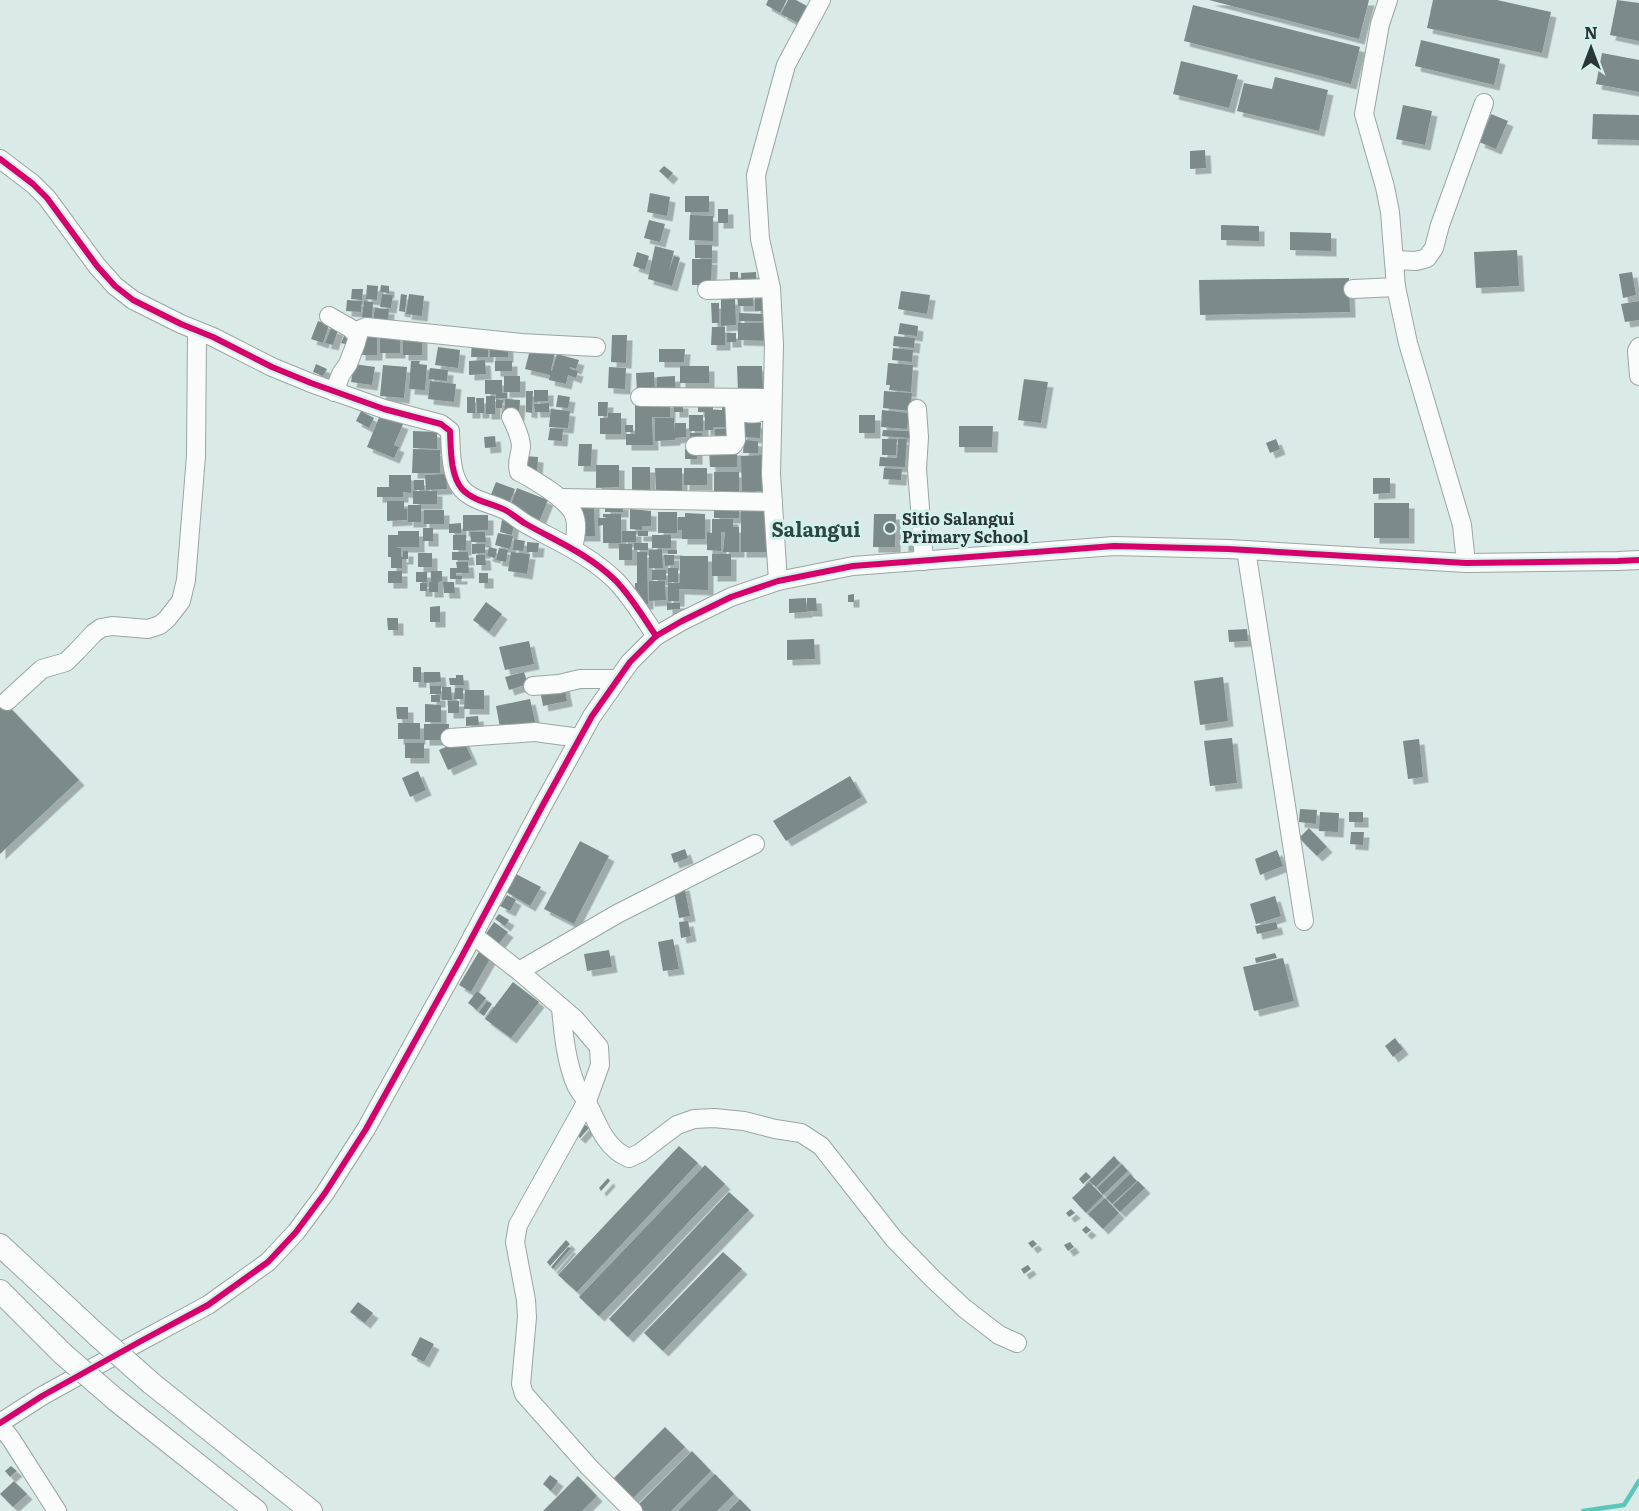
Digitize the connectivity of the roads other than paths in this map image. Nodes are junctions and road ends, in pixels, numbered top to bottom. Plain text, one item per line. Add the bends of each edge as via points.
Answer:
1 (821, 0) edge
2 (1389, 0) edge
3 (1484, 103) dead end
4 (0, 159) edge
5 (1394, 260) junction
6 (1396, 287) junction
7 (771, 288) junction
8 (1353, 289) dead end
9 (707, 290) dead end
10 (329, 316) dead end
11 (197, 331) junction
12 (358, 336) junction
13 (596, 347) dead end
14 (1639, 347) edge
15 (1639, 376) edge
16 (334, 392) junction
17 (640, 397) dead end
18 (771, 398) junction
19 (735, 405) junction
20 (917, 409) dead end
21 (511, 417) dead end
22 (695, 446) dead end
23 (561, 498) junction
24 (773, 502) junction
25 (573, 548) junction
26 (1246, 550) junction
27 (1639, 560) edge
28 (924, 561) junction
29 (1466, 562) junction
30 (778, 581) junction
31 (656, 636) junction
32 (617, 679) junction
33 (533, 686) dead end
34 (7, 701) dead end
35 (450, 738) dead end
36 (580, 738) junction
37 (755, 844) dead end
38 (1304, 921) dead end
39 (473, 935) junction
40 (519, 971) junction
41 (561, 1007) junction
42 (587, 1101) junction
43 (0, 1245) edge
44 (0, 1291) edge
45 (1017, 1343) dead end
46 (0, 1424) edge
47 (57, 1511) edge
48 (256, 1511) edge
49 (310, 1511) edge
50 (633, 1511) edge

1 - 7 street via 786,65 756,175 760,239
2 - 5 street via 1380,24 1365,114 1390,212
3 - 5 street via 1434,248 1427,258
4 - 11 street via 47,198 119,290 150,310
5 - 6 street
6 - 8 street
6 - 29 street via 1408,343 1462,525
7 - 9 street
7 - 18 street
10 - 12 street
11 - 16 street
11 - 34 street via 196,456 181,601 167,619 148,629 101,628 66,662 42,669
12 - 13 street via 359,330 366,327
12 - 16 street
14 - 15 street
16 - 25 street via 441,424 450,431 456,479 467,494 506,510
17 - 19 street
18 - 19 street
18 - 24 street
19 - 22 street via 735,443
20 - 28 street
21 - 23 street via 521,446 519,472
23 - 24 street
23 - 25 street via 576,521
24 - 30 street
25 - 31 street via 616,581
26 - 28 street via 1114,546
26 - 29 street
26 - 38 street
27 - 29 street
28 - 30 street via 853,566
30 - 31 street via 710,606
31 - 32 street
32 - 33 street
32 - 36 street
35 - 36 street via 535,732
36 - 39 street
37 - 40 street via 617,914
39 - 40 street
39 - 46 street via 366,1129 325,1193 284,1246 208,1305
40 - 41 street
41 - 42 street via 565,1045 576,1085
41 - 42 street via 599,1047 600,1065
42 - 45 street via 602,1135 629,1158 677,1125 693,1119 744,1121 801,1132 821,1146 894,1239 933,1279 999,1335
42 - 50 street via 518,1225 515,1242 527,1317 521,1384 524,1394
43 - 49 main road, bridge via 151,1383
44 - 48 main road, bridge via 116,1400
46 - 47 street

